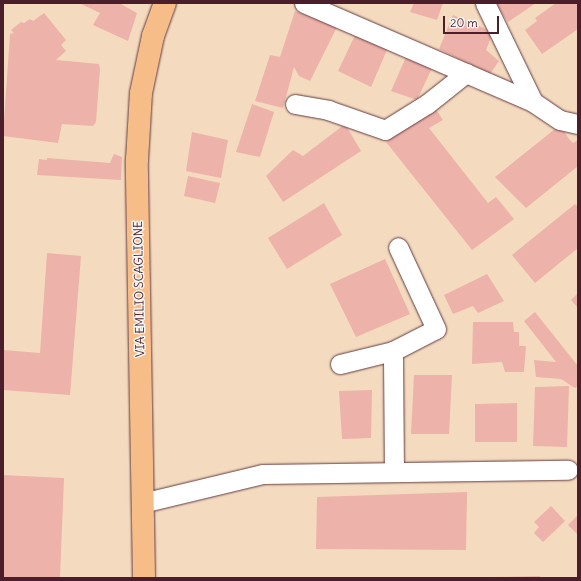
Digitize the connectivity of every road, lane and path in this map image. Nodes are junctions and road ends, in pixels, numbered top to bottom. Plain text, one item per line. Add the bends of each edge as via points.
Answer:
1 (165, 3) edge
2 (304, 3) edge
3 (485, 3) edge
4 (466, 73) junction
5 (533, 102) junction
6 (295, 104) dead end
7 (578, 124) edge
8 (398, 247) dead end
9 (393, 351) junction
10 (340, 364) dead end
11 (568, 470) dead end
12 (394, 472) junction
13 (142, 503) junction
14 (144, 578) edge

1 - 13 main road, VIA EMILIO SCAGLIONE via 153,36 141,93 137,160
2 - 4 street
3 - 5 street
4 - 5 street
4 - 6 street via 426,104 385,130 328,110
5 - 7 street via 560,120
8 - 9 street via 436,329
9 - 10 street
9 - 12 street
11 - 12 street
12 - 13 street via 262,474
13 - 14 main road, VIA EMILIO SCAGLIONE

